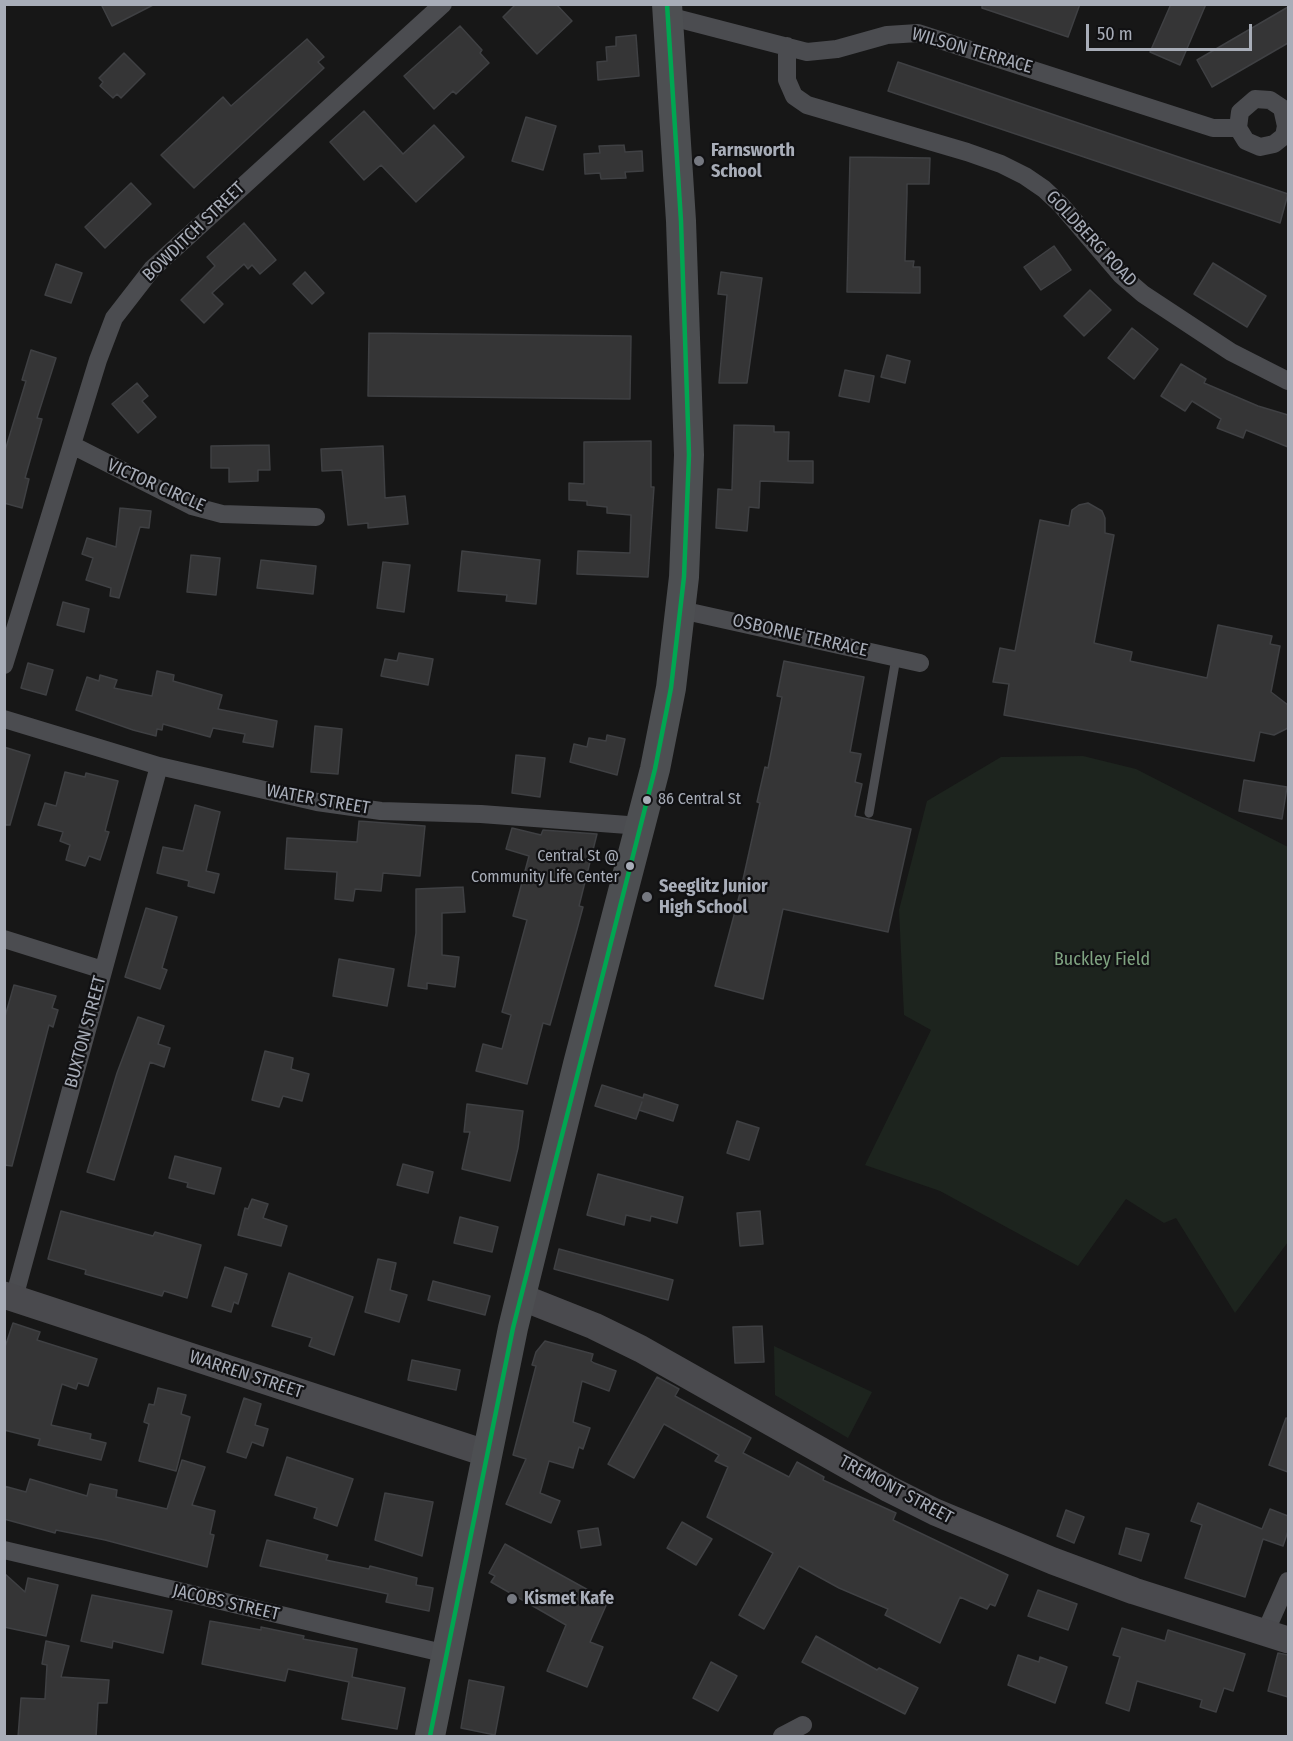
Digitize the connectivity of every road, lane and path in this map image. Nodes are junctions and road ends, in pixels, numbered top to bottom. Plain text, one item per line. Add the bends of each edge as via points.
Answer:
1 (443, 4) edge
2 (668, 10) edge
3 (787, 46) junction
4 (1238, 128) dead end
5 (1288, 381) edge
6 (72, 445) junction
7 (316, 517) dead end
8 (681, 610) junction
9 (896, 658) junction
10 (920, 663) dead end
11 (4, 665) edge
12 (4, 719) edge
13 (159, 766) junction
14 (869, 813) dead end
15 (641, 826) junction
16 (4, 939) edge
17 (103, 970) junction
18 (9, 1296) edge
19 (521, 1298) junction
20 (488, 1454) junction
21 (4, 1550) edge
22 (1288, 1581) edge
23 (1277, 1637) edge
24 (447, 1654) junction
25 (802, 1725) dead end
26 (430, 1737) edge
27 (782, 1737) edge

1 - 6 street, BOWDITCH STREET via 152,269 114,318
2 - 3 street, WILSON TERRACE
2 - 8 main road via 687,355 689,455
3 - 4 street, WILSON TERRACE via 822,52 887,35 918,33 1213,128
3 - 5 street, GOLDBERG ROAD via 787,80 794,96 807,105 967,152 1024,176 1061,205 1121,275 1143,294 1231,352
6 - 7 street, VICTOR CIRCLE via 192,506 222,514
6 - 11 street, BOWDITCH STREET
8 - 9 street, OSBORNE TERRACE
8 - 15 main road via 669,705
9 - 10 street, OSBORNE TERRACE
9 - 14 lane
12 - 13 street, WATER STREET
13 - 15 street, WATER STREET via 317,802 371,810
13 - 17 street, BUXTON STREET
15 - 19 main road
16 - 17 street
17 - 18 street, BUXTON STREET
18 - 20 street, WARREN STREET
19 - 20 main road
19 - 23 street, TREMONT STREET via 641,1348 889,1490 935,1512 1053,1561
20 - 24 main road
21 - 24 street, JACOBS STREET
22 - 23 street
24 - 26 main road
25 - 27 street

